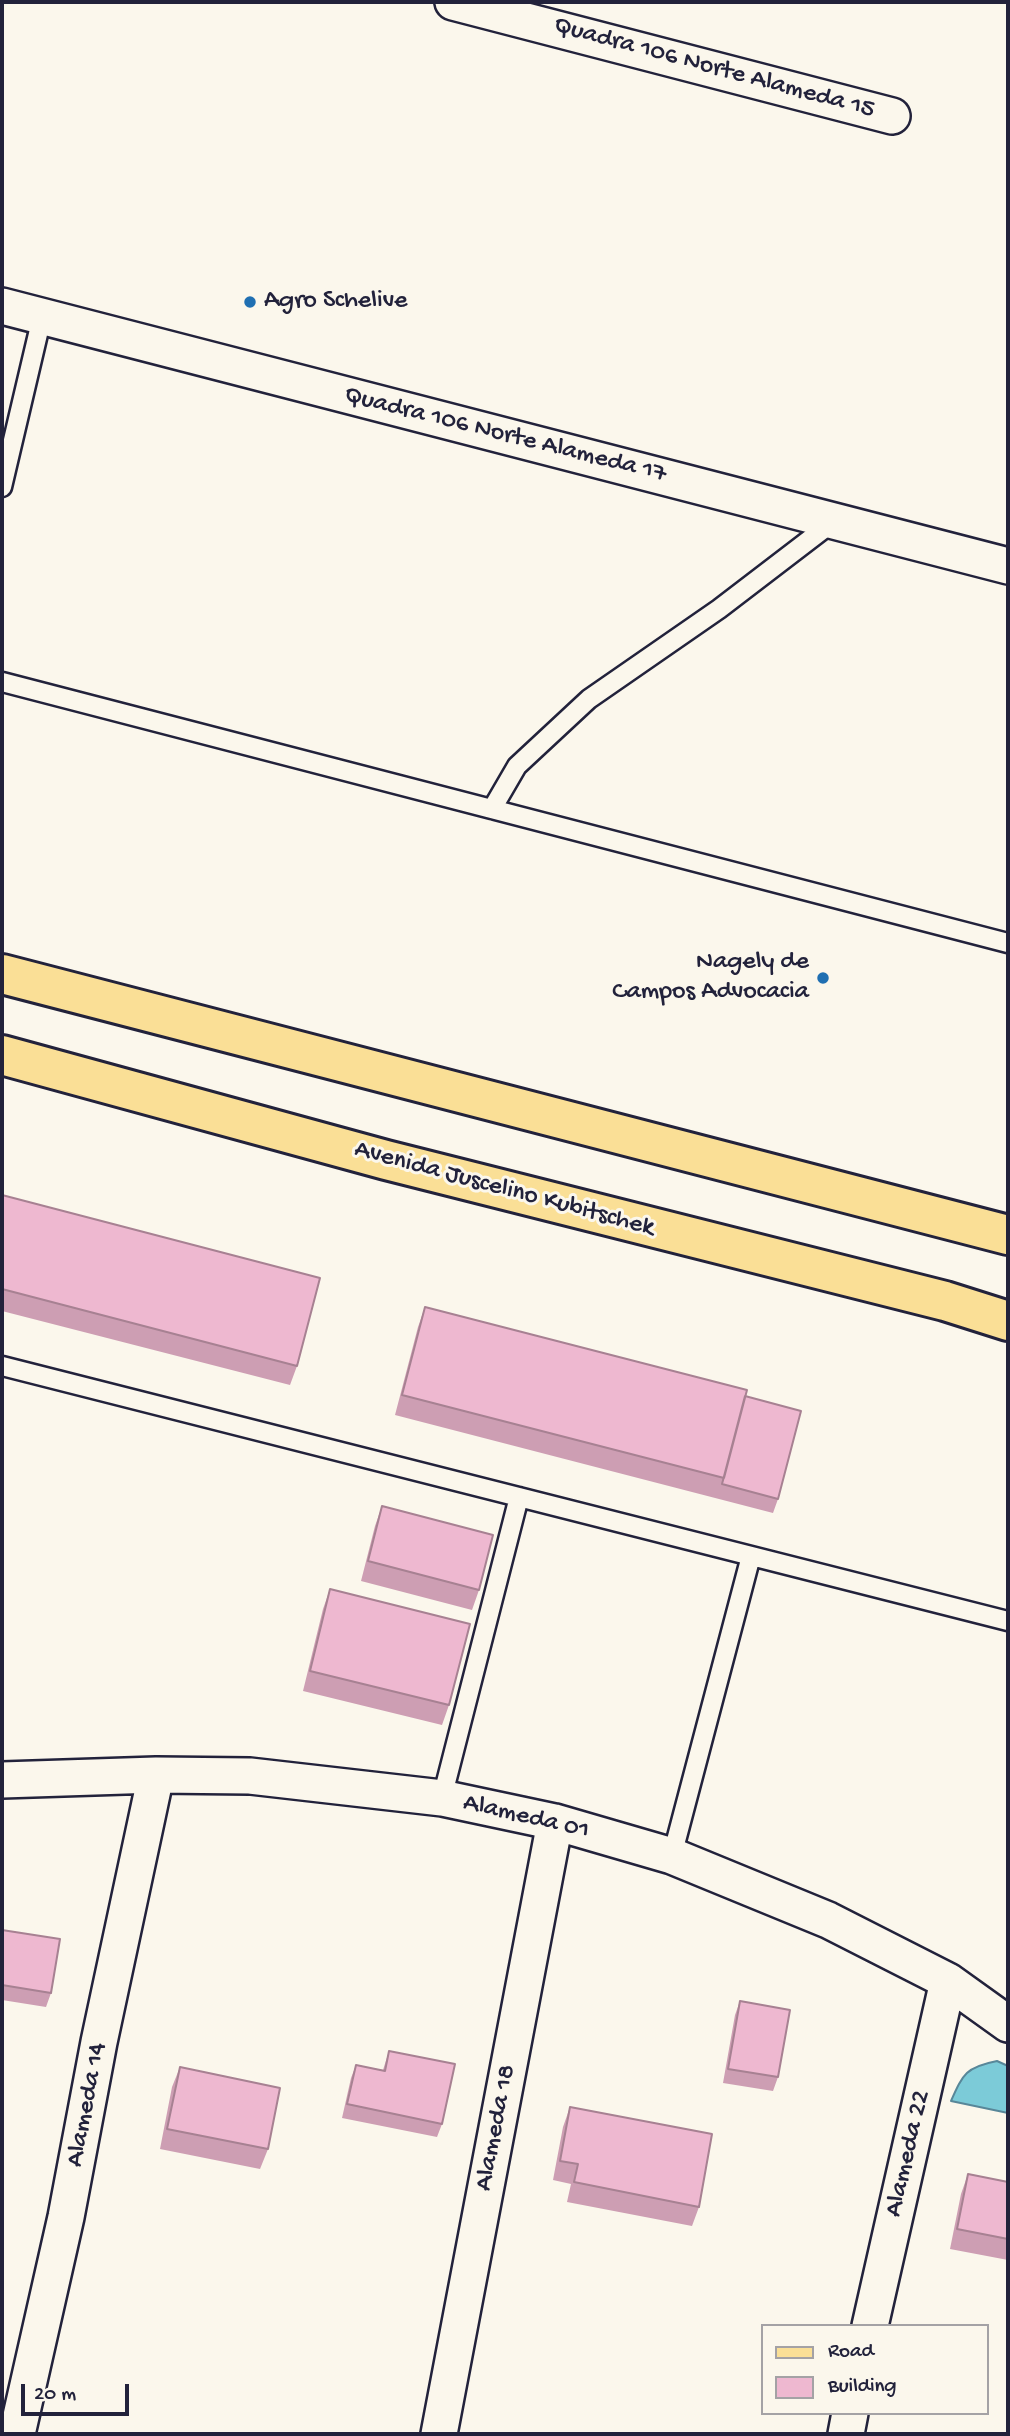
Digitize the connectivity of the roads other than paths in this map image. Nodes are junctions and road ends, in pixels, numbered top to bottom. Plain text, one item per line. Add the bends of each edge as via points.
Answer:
1 (453, 2) edge
2 (892, 116) dead end
3 (2, 306) edge
4 (42, 317) junction
5 (2, 487) edge
6 (834, 521) junction
7 (1008, 566) edge
8 (2, 682) edge
9 (492, 809) junction
10 (1008, 943) edge
11 (2, 974) edge
12 (2, 1055) edge
13 (1008, 1235) edge
14 (1008, 1321) edge
15 (2, 1366) edge
16 (519, 1497) junction
17 (751, 1556) junction
18 (1008, 1621) edge
19 (156, 1775) junction
20 (2, 1780) edge
21 (442, 1798) junction
22 (555, 1822) junction
23 (672, 1856) junction
24 (948, 1981) junction
25 (1008, 2024) edge
26 (870, 2324) edge
27 (850, 2415) edge
28 (17, 2434) edge
29 (439, 2434) edge
30 (846, 2434) edge

1 - 2 street, Quadra 106 Norte Alameda 15
3 - 4 street, Quadra 106 Norte Alameda 17
4 - 5 lane
4 - 6 street, Quadra 106 Norte Alameda 17
6 - 7 street, Quadra 106 Norte Alameda 17
6 - 9 lane via 719,609 589,699 517,766
8 - 9 lane
9 - 10 lane
11 - 13 main road
12 - 14 main road, Avenida Juscelino Kubitschek
15 - 16 lane
16 - 17 lane
16 - 21 lane
17 - 18 lane
17 - 23 lane
19 - 20 street, Alameda 01
19 - 21 street, Alameda 01 via 250,1776
19 - 28 street, Alameda 14
21 - 22 street, Alameda 01
22 - 23 street, Alameda 01
22 - 29 street, Alameda 18
23 - 24 street, Alameda 01 via 828,1920
24 - 25 street, Alameda 01
24 - 26 street, Alameda 22
27 - 30 street

